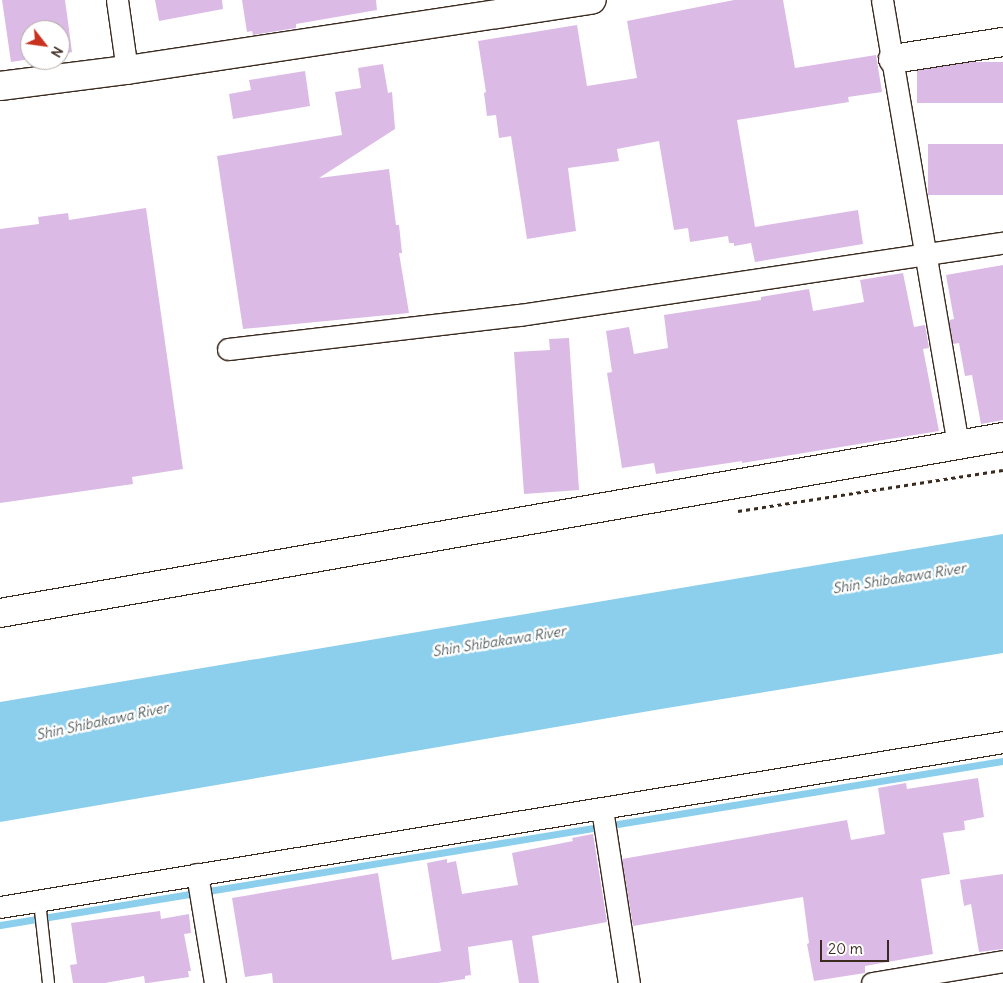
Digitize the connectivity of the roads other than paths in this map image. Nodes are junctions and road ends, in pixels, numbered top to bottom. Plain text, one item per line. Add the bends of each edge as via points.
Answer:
1 (117, 0) edge
2 (592, 0) edge
3 (882, 0) edge
4 (1003, 42) edge
5 (892, 59) junction
6 (127, 70) junction
7 (0, 86) edge
8 (1003, 244) edge
9 (926, 256) junction
10 (228, 349) dead end
11 (1003, 437) edge
12 (958, 445) junction
13 (0, 613) edge
14 (1003, 742) edge
15 (602, 809) junction
16 (197, 874) junction
17 (39, 901) junction
18 (0, 907) edge
19 (1003, 961) edge
20 (48, 983) edge
21 (215, 983) edge
22 (629, 983) edge
23 (872, 983) edge

1 - 6 street
2 - 6 street
3 - 5 street
4 - 5 street
5 - 9 street
6 - 7 street
8 - 9 street
9 - 10 street via 520,315
9 - 12 street
11 - 12 street
12 - 13 street
14 - 15 street
15 - 16 street
15 - 22 street
16 - 17 street
16 - 21 street
17 - 18 street
17 - 20 lane
19 - 23 street

